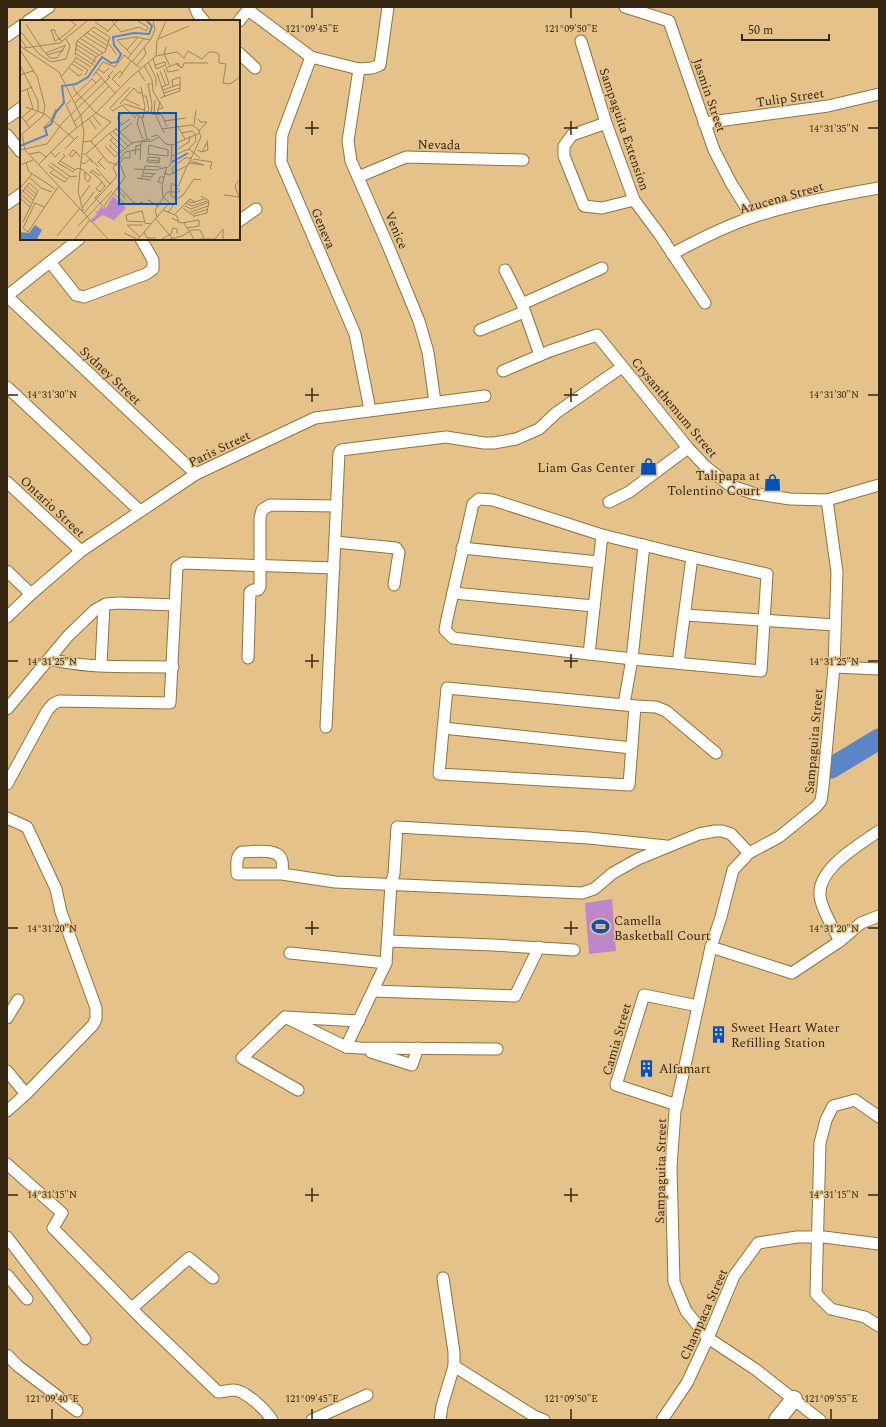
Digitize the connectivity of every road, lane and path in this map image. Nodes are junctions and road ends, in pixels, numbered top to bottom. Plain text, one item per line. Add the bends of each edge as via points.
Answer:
1 (48, 7) edge
2 (195, 7) edge
3 (388, 7) edge
4 (625, 7) edge
5 (249, 9) edge
6 (29, 20) edge
7 (203, 20) edge
8 (240, 20) edge
9 (20, 27) edge
10 (7, 36) edge
11 (581, 41) dead end
12 (240, 54) edge
13 (311, 57) junction
14 (255, 68) dead end
15 (359, 69) junction
16 (879, 94) edge
17 (20, 109) edge
18 (7, 118) edge
19 (606, 123) junction
20 (704, 123) junction
21 (7, 135) edge
22 (20, 151) edge
23 (523, 160) dead end
24 (358, 177) junction
25 (879, 188) edge
26 (20, 195) edge
27 (634, 200) junction
28 (7, 204) edge
29 (256, 209) dead end
30 (752, 217) junction
31 (240, 220) edge
32 (77, 240) edge
33 (142, 240) edge
34 (672, 254) junction
35 (50, 262) junction
36 (602, 268) dead end
37 (505, 270) dead end
38 (7, 296) edge
39 (705, 303) dead end
40 (523, 308) junction
41 (480, 330) dead end
42 (540, 355) junction
43 (622, 367) junction
44 (503, 371) dead end
45 (7, 387) edge
46 (484, 396) dead end
47 (435, 402) junction
48 (370, 410) junction
49 (688, 448) junction
50 (196, 474) junction
51 (7, 482) edge
52 (879, 485) edge
53 (827, 500) junction
54 (609, 502) dead end
55 (337, 506) junction
56 (140, 511) junction
57 (602, 535) junction
58 (335, 542) junction
59 (644, 545) junction
60 (462, 548) junction
61 (80, 551) junction
62 (692, 558) junction
63 (599, 562) junction
64 (260, 566) junction
65 (334, 568) junction
66 (7, 571) edge
67 (394, 585) dead end
68 (452, 593) junction
69 (31, 594) junction
70 (104, 605) junction
71 (175, 605) junction
72 (594, 606) junction
73 (685, 616) junction
74 (7, 617) edge
75 (765, 621) junction
76 (835, 625) junction
77 (589, 654) junction
78 (248, 658) dead end
79 (50, 659) junction
80 (632, 659) junction
81 (678, 663) junction
82 (101, 665) junction
83 (172, 666) junction
84 (834, 666) junction
85 (879, 669) edge
86 (630, 705) junction
87 (7, 709) edge
88 (326, 727) dead end
89 (443, 728) junction
90 (632, 748) junction
91 (716, 753) dead end
92 (7, 784) edge
93 (7, 818) edge
94 (879, 831) edge
95 (670, 846) junction
96 (749, 853) junction
97 (282, 874) dead end
98 (391, 884) junction
99 (879, 916) edge
100 (388, 941) junction
101 (840, 941) junction
102 (539, 947) junction
103 (711, 947) junction
104 (574, 950) dead end
105 (290, 953) dead end
106 (386, 963) junction
107 (373, 991) junction
108 (18, 1000) dead end
109 (698, 1006) junction
110 (285, 1017) junction
111 (7, 1018) edge
112 (359, 1021) junction
113 (346, 1047) junction
114 (361, 1048) junction
115 (418, 1048) junction
116 (497, 1049) dead end
117 (7, 1071) edge
118 (298, 1090) dead end
119 (26, 1094) junction
120 (677, 1105) junction
121 (7, 1111) edge
122 (879, 1117) edge
123 (7, 1164) edge
124 (818, 1237) junction
125 (7, 1238) edge
126 (879, 1244) edge
127 (7, 1275) edge
128 (213, 1278) dead end
129 (443, 1278) dead end
130 (27, 1299) dead end
131 (132, 1308) junction
132 (879, 1326) edge
133 (708, 1338) junction
134 (85, 1339) dead end
135 (7, 1355) edge
136 (454, 1366) junction
137 (367, 1395) dead end
138 (794, 1399) junction
139 (77, 1411) dead end
140 (272, 1420) edge
141 (312, 1420) edge
142 (440, 1420) edge
143 (544, 1420) edge
144 (662, 1420) edge
145 (777, 1420) edge
146 (820, 1420) edge

1 - 6 street
2 - 7 street
3 - 15 street via 380,65
4 - 20 street, Jasmin Street via 669,21
5 - 8 street
5 - 13 street
9 - 10 street
11 - 19 street, Sampaguita Extension
12 - 14 street
13 - 15 street
13 - 48 street, Geneva via 282,136 281,162 355,334
15 - 24 street, Venice via 348,141 351,161
16 - 20 street, Tulip Street via 828,106
17 - 18 street
19 - 27 street, Sampaguita Extension
19 - 27 street via 572,135 564,146 564,156 584,206 602,208
20 - 30 street, Jasmin Street via 714,150
21 - 22 street
23 - 24 street, Nevada via 406,157
24 - 47 street, Venice via 419,321 428,352
25 - 30 street, Azucena Street via 848,193
26 - 28 street
27 - 34 street, Sampaguita Extension
29 - 31 street
30 - 34 street, Azucena Street
32 - 35 street
33 - 35 street via 153,260 152,268 146,274 84,297 76,295
34 - 39 street, Sampaguita Extension
35 - 38 street
36 - 40 street
37 - 40 street
38 - 50 street, Sydney Street
40 - 41 street
40 - 42 street
42 - 43 street, Crysanthemum Street via 597,335
42 - 44 street
43 - 49 street, Crysanthemum Street
43 - 55 street via 556,413 539,429 516,439 484,443 446,436 341,450
45 - 56 street
46 - 47 street, Paris Street
47 - 48 street, Paris Street
48 - 50 street, Paris Street via 315,418
49 - 53 street, Crysanthemum Street via 729,485 752,493 790,499
49 - 54 street via 629,492
50 - 56 street, Paris Street
51 - 61 street, Ontario Street
52 - 53 street, Crysanthemum Street
53 - 76 street, Sampaguita Street via 837,572
55 - 58 street
55 - 64 street via 270,506 262,510
56 - 61 street, Paris Street
57 - 59 street
57 - 60 street via 493,500 480,499 473,504
57 - 63 street
58 - 65 street
58 - 67 street via 396,548 399,552
59 - 62 street
59 - 80 street
60 - 63 street
60 - 68 street
61 - 69 street, Paris Street
62 - 73 street
62 - 75 street via 767,574
63 - 72 street
64 - 65 street
64 - 71 street via 183,563 177,567
64 - 78 street via 260,587 250,592
65 - 88 street
66 - 69 street
68 - 72 street
68 - 77 street via 445,630 453,638
69 - 74 street, Paris Street
70 - 71 street
70 - 79 street via 87,616
70 - 82 street
71 - 83 street
72 - 77 street
73 - 75 street
73 - 81 street
75 - 76 street
75 - 81 street via 761,671
76 - 84 street, Sampaguita Street
77 - 80 street
79 - 82 street via 72,664
79 - 87 street
80 - 81 street
80 - 86 street
82 - 83 street
83 - 92 street via 170,703 59,701 53,704
84 - 85 street
84 - 96 street, Sampaguita Street via 821,801 779,837
86 - 89 street via 447,688
86 - 90 street
86 - 91 street via 656,707 666,712
89 - 90 street
89 - 90 street via 439,774 628,785
93 - 119 street via 27,827 56,889 61,912 96,1008 93,1025
94 - 101 street via 831,868 821,886 820,901
95 - 96 street via 715,830 731,834
95 - 98 street via 638,858 613,873 594,890 582,893
95 - 98 street via 590,838 397,827
96 - 103 street, Sampaguita Street via 734,870
97 - 98 street via 336,882
98 - 100 street
99 - 101 street via 861,923
100 - 102 street
100 - 106 street
101 - 103 street via 792,973
102 - 104 street
102 - 107 street via 515,996
103 - 109 street, Sampaguita Street
105 - 106 street
106 - 107 street
107 - 112 street
108 - 111 street
109 - 120 street, Sampaguita Street
109 - 120 street, Camia Street via 644,995 616,1084
110 - 112 street
110 - 113 street
110 - 118 street via 242,1058
112 - 113 street
113 - 114 street
114 - 115 street
114 - 115 street via 412,1065
115 - 116 street
117 - 119 street
119 - 121 street
120 - 133 street, Sampaguita Street via 671,1167 674,1282 686,1311
122 - 124 street via 855,1100 833,1106 820,1143
123 - 131 street via 62,1213 53,1228
124 - 126 street, Champaca Street
124 - 132 street via 816,1294 831,1309 865,1317
124 - 133 street, Champaca Street via 797,1237 758,1243 734,1276
125 - 134 street
127 - 130 street
128 - 131 street via 189,1258
129 - 136 street
131 - 140 street via 218,1392 234,1390 244,1393
133 - 138 street, Sampaguita Street
133 - 144 street, Champaca Street via 687,1382
135 - 139 street
136 - 142 street
136 - 143 street
137 - 141 street
138 - 145 street
138 - 146 street, Sampaguita Street

